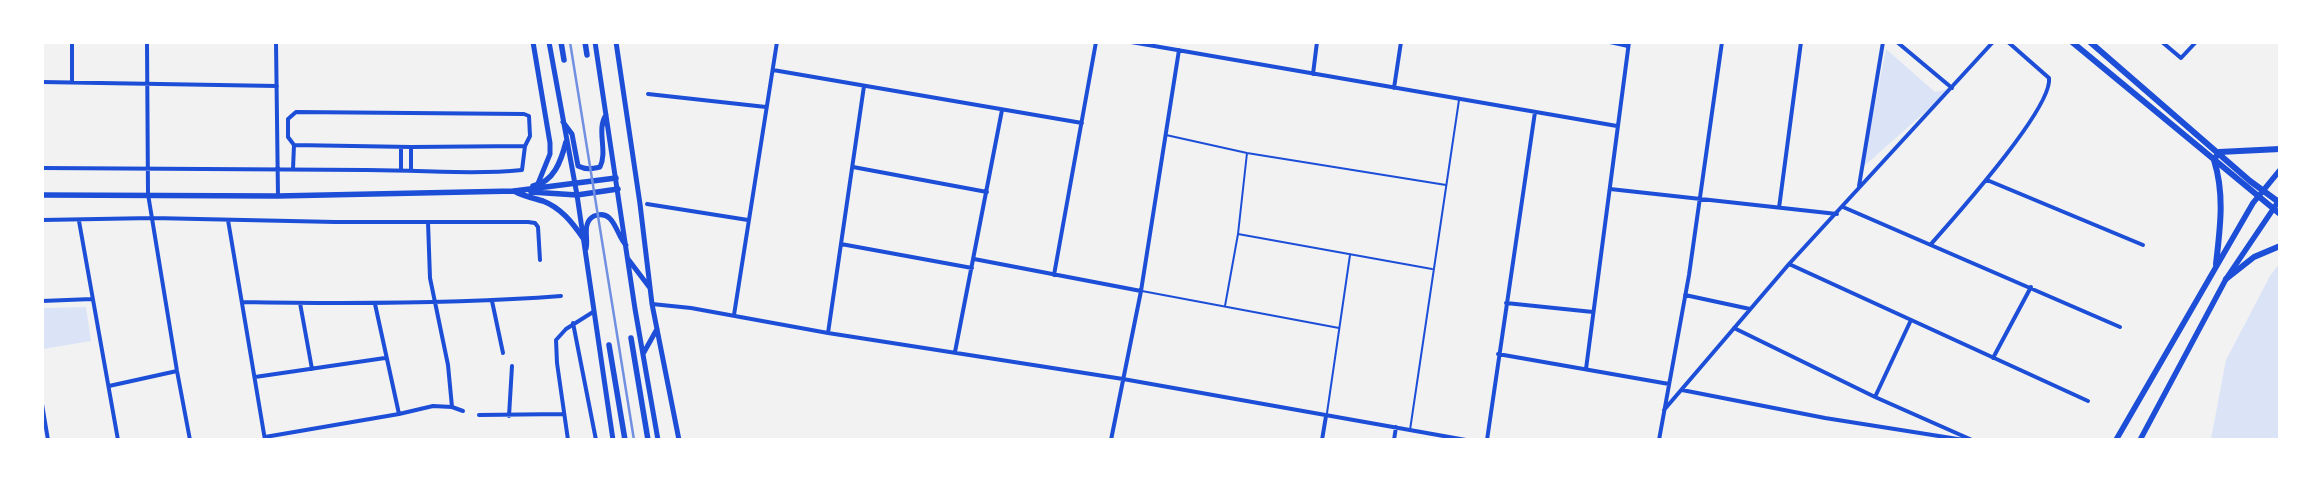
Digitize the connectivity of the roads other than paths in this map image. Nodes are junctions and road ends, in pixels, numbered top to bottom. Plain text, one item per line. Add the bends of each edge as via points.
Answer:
1 (72, 42) edge
2 (147, 42) edge
3 (276, 42) edge
4 (533, 42) edge
5 (549, 42) edge
6 (561, 42) edge
7 (585, 42) edge
8 (594, 42) edge
9 (616, 42) edge
10 (777, 42) edge
11 (1096, 42) edge
12 (1132, 42) edge
13 (1317, 42) edge
14 (1401, 42) edge
15 (1610, 42) edge
16 (1722, 42) edge
17 (1801, 42) edge
18 (1883, 42) edge
19 (1897, 42) edge
20 (1993, 42) edge
21 (2008, 42) edge
22 (2072, 42) edge
23 (2090, 42) edge
24 (2162, 42) edge
25 (2196, 42) edge
26 (1143, 43) edge
27 (1629, 44) edge
28 (1179, 50) junction
29 (587, 55) dead end
30 (564, 60) dead end
31 (773, 70) junction
32 (1313, 74) junction
33 (42, 82) edge
34 (72, 82) junction
35 (148, 84) junction
36 (277, 86) junction
37 (864, 86) junction
38 (1394, 88) junction
39 (1952, 88) junction
40 (648, 94) dead end
41 (1459, 100) junction
42 (766, 107) junction
43 (1002, 110) junction
44 (1535, 112) junction
45 (606, 115) junction
46 (563, 121) junction
47 (1082, 123) junction
48 (1618, 126) junction
49 (1164, 135) junction
50 (566, 142) junction
51 (294, 145) junction
52 (526, 146) junction
53 (402, 147) junction
54 (411, 147) junction
55 (2280, 149) edge
56 (2219, 152) junction
57 (1248, 153) junction
58 (2214, 160) junction
59 (853, 167) junction
60 (42, 168) edge
61 (147, 168) junction
62 (277, 169) junction
63 (293, 169) junction
64 (402, 170) junction
65 (411, 170) junction
66 (2280, 170) edge
67 (616, 178) junction
68 (1987, 180) junction
69 (574, 184) junction
70 (1446, 184) junction
71 (537, 186) junction
72 (1859, 187) junction
73 (618, 189) junction
74 (1610, 189) junction
75 (514, 190) junction
76 (987, 192) junction
77 (2260, 192) junction
78 (148, 194) junction
79 (42, 195) edge
80 (577, 195) junction
81 (278, 196) junction
82 (1701, 200) junction
83 (2279, 201) edge
84 (647, 204) dead end
85 (1844, 207) junction
86 (1779, 208) junction
87 (2272, 208) junction
88 (1837, 214) junction
89 (2280, 214) edge
90 (153, 218) junction
91 (42, 220) edge
92 (228, 220) junction
93 (748, 220) junction
94 (79, 221) junction
95 (428, 222) junction
96 (1238, 234) junction
97 (583, 238) junction
98 (841, 244) junction
99 (1931, 244) junction
100 (626, 245) junction
101 (2143, 245) dead end
102 (2280, 246) edge
103 (584, 251) junction
104 (1350, 255) junction
105 (628, 259) junction
106 (974, 259) junction
107 (540, 260) dead end
108 (1789, 264) junction
109 (2216, 264) junction
110 (972, 268) junction
111 (1433, 269) junction
112 (1054, 275) junction
113 (2226, 279) junction
114 (2031, 288) junction
115 (650, 289) junction
116 (1140, 290) junction
117 (1685, 295) junction
118 (562, 296) dead end
119 (92, 299) junction
120 (42, 300) edge
121 (492, 301) junction
122 (242, 302) junction
123 (300, 303) junction
124 (434, 303) junction
125 (1506, 303) junction
126 (375, 304) junction
127 (652, 304) junction
128 (1225, 307) junction
129 (1750, 309) junction
130 (592, 312) junction
131 (1593, 312) junction
132 (734, 315) junction
133 (1910, 320) junction
134 (573, 323) junction
135 (657, 328) junction
136 (1339, 328) junction
137 (1734, 328) junction
138 (2120, 328) dead end
139 (828, 333) junction
140 (631, 338) dead end
141 (609, 345) dead end
142 (955, 352) junction
143 (503, 353) dead end
144 (643, 354) junction
145 (1498, 354) junction
146 (385, 358) junction
147 (1993, 358) junction
148 (512, 366) dead end
149 (312, 369) junction
150 (1586, 369) junction
151 (176, 371) junction
152 (255, 377) junction
153 (1123, 379) junction
154 (1669, 384) junction
155 (109, 386) junction
156 (1682, 390) junction
157 (1875, 397) junction
158 (2088, 401) dead end
159 (42, 404) edge
160 (452, 406) junction
161 (1664, 410) junction
162 (463, 411) dead end
163 (399, 414) junction
164 (564, 414) junction
165 (479, 415) dead end
166 (509, 416) junction
167 (1326, 416) junction
168 (1396, 427) junction
169 (1410, 430) junction
170 (265, 438) edge
171 (48, 439) edge
172 (118, 440) edge
173 (190, 440) edge
174 (568, 440) edge
175 (596, 440) edge
176 (613, 440) edge
177 (626, 440) edge
178 (648, 440) edge
179 (658, 440) edge
180 (679, 440) edge
181 (1111, 440) edge
182 (1322, 440) edge
183 (1394, 440) edge
184 (1466, 440) edge
185 (1487, 440) edge
186 (1660, 440) edge
187 (1964, 440) edge
188 (1972, 440) edge
189 (2116, 440) edge
190 (2140, 440) edge

1 - 34 street
2 - 35 street
3 - 36 street
4 - 71 street via 550,143 550,154
5 - 46 street
6 - 30 main road
7 - 29 main road
8 - 45 street
9 - 115 street
10 - 31 street
11 - 47 street
12 - 26 street
13 - 32 street
14 - 38 street
15 - 27 street
16 - 82 street
17 - 86 street
18 - 72 street
19 - 39 street
20 - 39 street
21 - 68 street via 2049,78 2048,90 2028,125
22 - 58 main road
23 - 56 main road
24 - 25 street via 2181,58
26 - 28 street
27 - 48 street
28 - 32 street
28 - 49 street
31 - 37 street
31 - 42 street
32 - 38 street
33 - 34 street
34 - 35 street
35 - 36 street
35 - 61 street
36 - 62 street
37 - 43 street
37 - 59 street
38 - 41 street
39 - 72 street
40 - 42 street
41 - 44 street
41 - 70 lane
42 - 93 street
43 - 47 street
43 - 76 street
44 - 48 street
44 - 125 street
45 - 46 street via 602,124 603,160 600,167 595,168 578,166 572,134
45 - 67 street
46 - 50 street
47 - 112 street
48 - 74 street
49 - 57 lane
49 - 116 street
50 - 69 street
50 - 71 main road via 560,165
51 - 52 street via 288,137 288,119 296,112 524,114 530,121 530,142
51 - 53 street
51 - 63 street
52 - 54 street
52 - 65 street via 522,170
53 - 54 street
53 - 64 street
54 - 65 street
55 - 56 main road
56 - 58 main road
56 - 77 main road
57 - 70 lane
57 - 96 lane
58 - 77 main road
58 - 109 main road via 2221,183 2222,202
59 - 76 street
59 - 98 street
60 - 61 street
61 - 62 street
61 - 78 street
62 - 63 street
62 - 81 street
63 - 64 street
64 - 65 street
66 - 77 main road
67 - 69 main road
67 - 73 street
68 - 99 street
68 - 101 street
69 - 75 main road
69 - 80 street
70 - 111 lane
71 - 75 main road
72 - 85 street
73 - 80 main road
73 - 100 street
74 - 82 street
74 - 131 street
75 - 80 main road
75 - 81 main road
75 - 97 main road via 562,211
76 - 106 street
77 - 83 main road
77 - 87 main road
77 - 109 main road
78 - 79 main road
78 - 81 main road
78 - 90 street
80 - 97 street
82 - 86 street
82 - 117 street
83 - 87 main road
84 - 93 street
85 - 88 street
85 - 99 street
86 - 88 street
87 - 89 main road
87 - 113 main road
88 - 108 street
90 - 92 street
90 - 94 street
90 - 151 street
91 - 94 street
92 - 95 street
92 - 122 street
93 - 132 street
94 - 119 street
95 - 107 street via 535,223
95 - 124 street
96 - 104 lane
96 - 128 lane
97 - 103 street
98 - 110 street
98 - 139 street
99 - 114 street
100 - 103 street via 613,221 598,215 587,224
100 - 105 street
102 - 113 main road via 2254,257
103 - 130 street
104 - 111 lane
104 - 136 lane
105 - 115 street
105 - 144 street
106 - 110 street
106 - 112 street
108 - 129 street
108 - 133 street
109 - 189 main road
110 - 142 street
111 - 169 lane
112 - 116 street
113 - 190 main road
114 - 138 street
114 - 147 street
115 - 127 street
116 - 128 lane
116 - 153 street
117 - 129 street
117 - 154 street
118 - 121 street
119 - 120 street
119 - 155 street
121 - 124 street
121 - 143 street
122 - 123 street
122 - 152 street
123 - 126 street
123 - 149 street
124 - 126 street
124 - 160 street via 448,365
125 - 131 street
125 - 145 street
126 - 146 street
127 - 132 street
127 - 135 street
128 - 136 lane
129 - 137 street
130 - 134 street
130 - 176 street
131 - 150 street
132 - 139 street
133 - 147 street
133 - 157 street
134 - 164 street via 560,335 555,347
134 - 175 street
135 - 144 street
135 - 180 street
136 - 167 lane
137 - 156 street
137 - 157 street
139 - 142 street
140 - 178 main road
141 - 177 main road
142 - 153 street
144 - 179 street
145 - 150 street
145 - 185 street
146 - 149 street
146 - 163 street
147 - 158 street
148 - 166 street
149 - 152 street
150 - 154 street
151 - 155 street
151 - 173 street
152 - 170 street
153 - 167 street
153 - 181 street
154 - 161 street
155 - 172 street
156 - 161 street
156 - 187 street via 1825,418
157 - 188 street
159 - 171 street
160 - 162 street
160 - 163 street via 433,406
161 - 186 street
163 - 170 street
164 - 166 street
164 - 174 street
165 - 166 street
167 - 168 street
167 - 182 street
168 - 169 street
168 - 183 street
169 - 184 street

